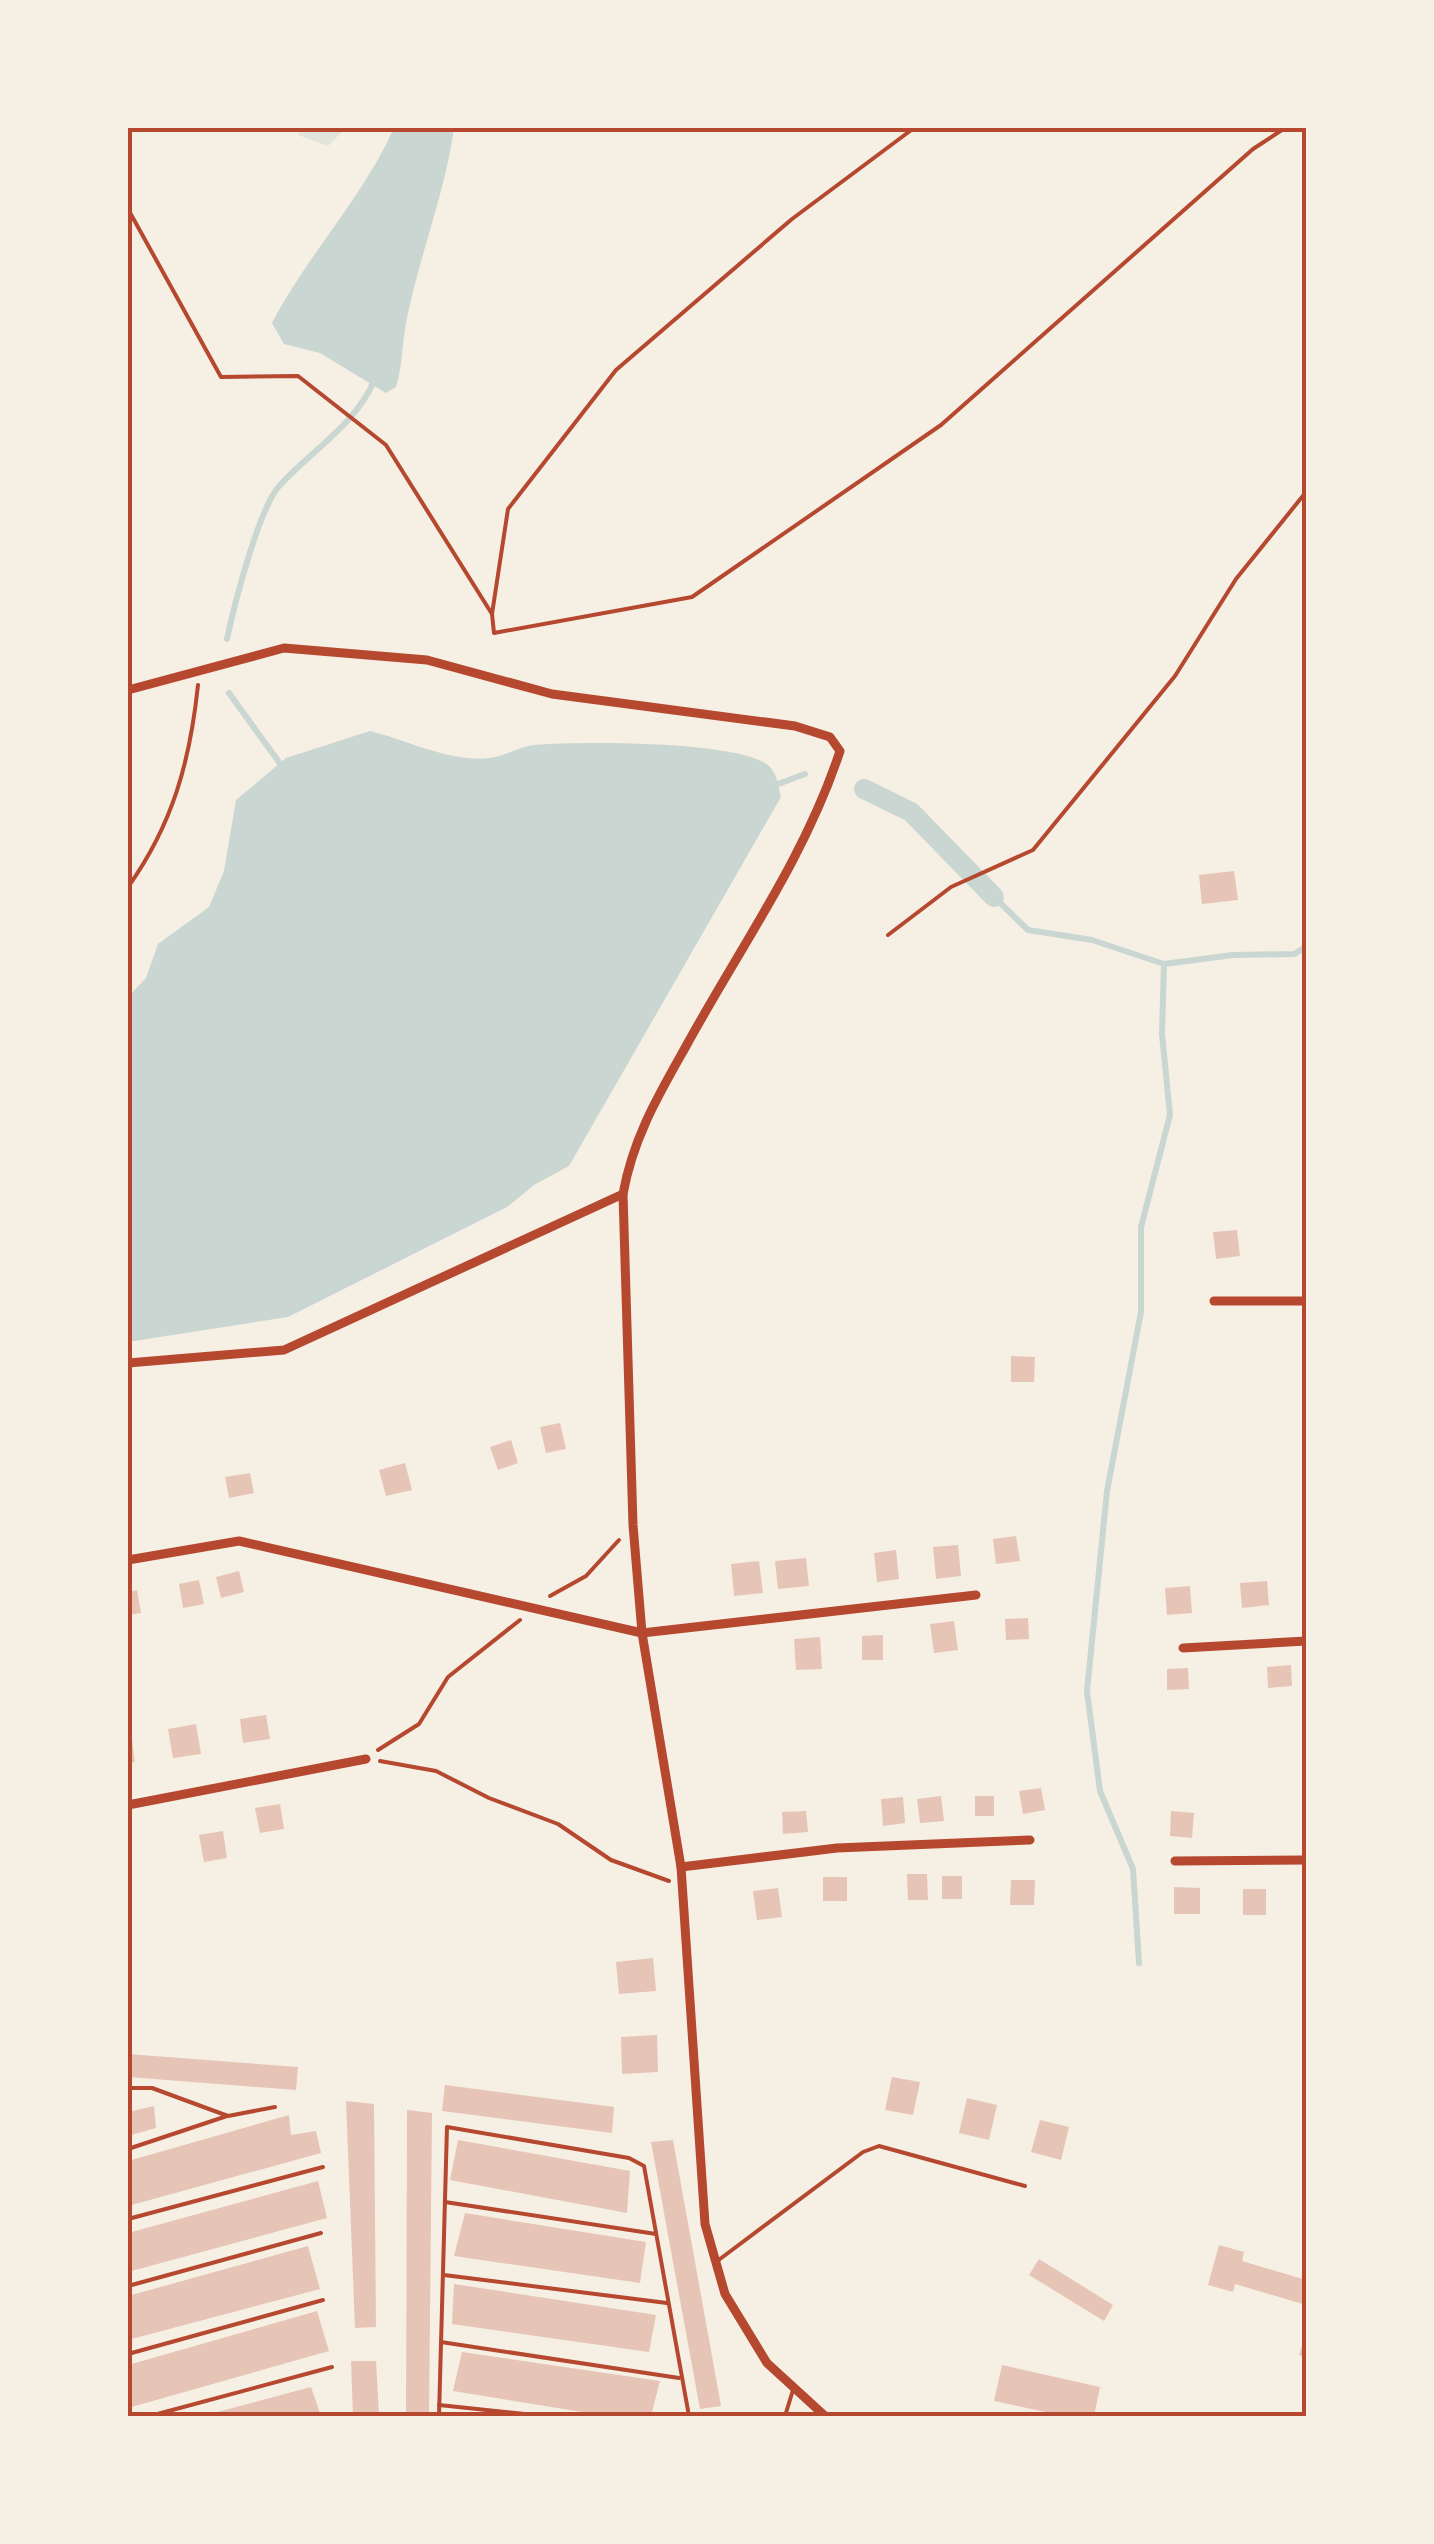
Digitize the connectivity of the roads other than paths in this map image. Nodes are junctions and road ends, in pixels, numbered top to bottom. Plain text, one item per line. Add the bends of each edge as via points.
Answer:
1 (128, 690) edge
2 (624, 1194) junction
3 (1306, 1301) edge
4 (1214, 1302) dead end
5 (128, 1362) edge
6 (128, 1560) edge
7 (976, 1595) dead end
8 (642, 1633) junction
9 (1306, 1641) edge
10 (1183, 1648) dead end
11 (366, 1759) road end
12 (128, 1805) edge
13 (1030, 1840) dead end
14 (1306, 1860) edge
15 (1176, 1861) dead end
16 (681, 1866) junction
17 (128, 2088) edge
18 (275, 2107) dead end
19 (228, 2116) junction
20 (128, 2149) edge
21 (323, 2167) dead end
22 (1026, 2186) dead end
23 (445, 2202) junction
24 (128, 2219) edge
25 (321, 2233) dead end
26 (656, 2234) junction
27 (716, 2262) junction
28 (443, 2274) junction
29 (128, 2286) edge
30 (323, 2300) dead end
31 (667, 2303) junction
32 (441, 2342) junction
33 (128, 2354) edge
34 (332, 2367) dead end
35 (680, 2378) junction
36 (793, 2390) junction
37 (439, 2405) junction
38 (150, 2416) edge
39 (439, 2416) edge
40 (544, 2416) edge
41 (689, 2416) edge
42 (785, 2416) edge
43 (825, 2416) edge

1 - 2 street via 284,648 427,660 552,694 796,726 830,737 840,752 824,802 647,1115 630,1152
2 - 5 street via 284,1350
2 - 8 street
3 - 4 street
6 - 8 street via 239,1541
7 - 8 street
8 - 16 street
9 - 10 street
11 - 12 street
13 - 16 street via 836,1848
14 - 15 street
16 - 27 street via 705,2224
17 - 19 lane via 152,2088
18 - 19 lane
19 - 20 lane
21 - 24 lane
22 - 27 lane via 879,2146
23 - 26 lane
23 - 26 lane via 447,2127 629,2158 644,2166
23 - 28 lane
25 - 29 lane
26 - 31 lane
27 - 36 street via 725,2294 767,2363
28 - 31 lane
28 - 32 lane
30 - 33 lane
31 - 35 lane
32 - 35 lane
32 - 37 lane
34 - 38 lane
35 - 41 lane
36 - 42 lane
36 - 43 street
37 - 39 lane
37 - 40 lane

